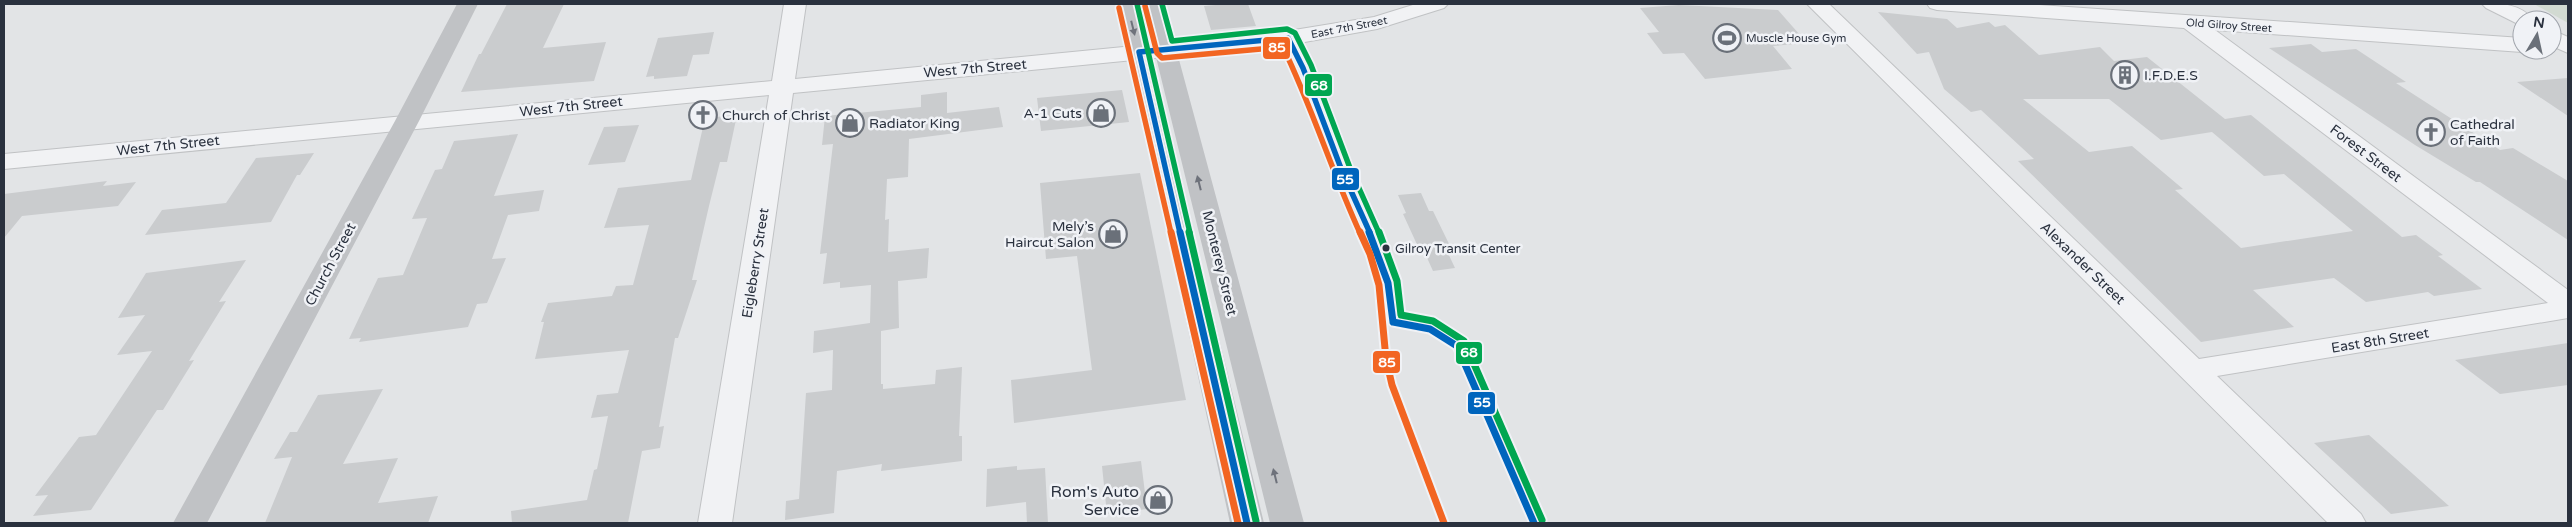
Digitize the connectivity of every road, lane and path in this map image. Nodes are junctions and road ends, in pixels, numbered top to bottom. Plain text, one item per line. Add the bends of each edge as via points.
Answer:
1 (467, 4) edge
2 (795, 4) edge
3 (1127, 4) edge
4 (1153, 4) edge
5 (1437, 4) edge
6 (1817, 4) edge
7 (1937, 4) edge
8 (2163, 4) edge
9 (2493, 4) edge
10 (2512, 14) edge
11 (2191, 22) junction
12 (2512, 44) edge
13 (1152, 51) junction
14 (782, 86) junction
15 (407, 122) junction
16 (4, 162) edge
17 (2568, 304) edge
18 (2568, 309) edge
19 (2192, 370) junction
20 (190, 523) edge
21 (715, 523) edge
22 (1247, 523) edge
23 (1287, 523) edge
24 (2349, 523) edge

1 - 15 main road, Church Street
2 - 14 street, Eigleberry Street
3 -> 13 main road, Monterey Street
4 - 13 main road, Monterey Street
5 - 13 street, East 7th Street via 1351,29
6 - 19 street, Alexander Street
7 - 11 street, Old Gilroy Street
8 - 11 street, Forest Street
9 - 10 street
11 - 12 street, Old Gilroy Street
11 - 17 street, Forest Street
13 - 14 street, West 7th Street
13 - 22 main road, Monterey Street
23 -> 13 main road, Monterey Street
14 - 15 street, West 7th Street
14 - 21 street, Eigleberry Street
15 - 16 street, West 7th Street
15 - 20 main road, Church Street
18 - 19 street, East 8th Street
19 - 24 street, Alexander Street

